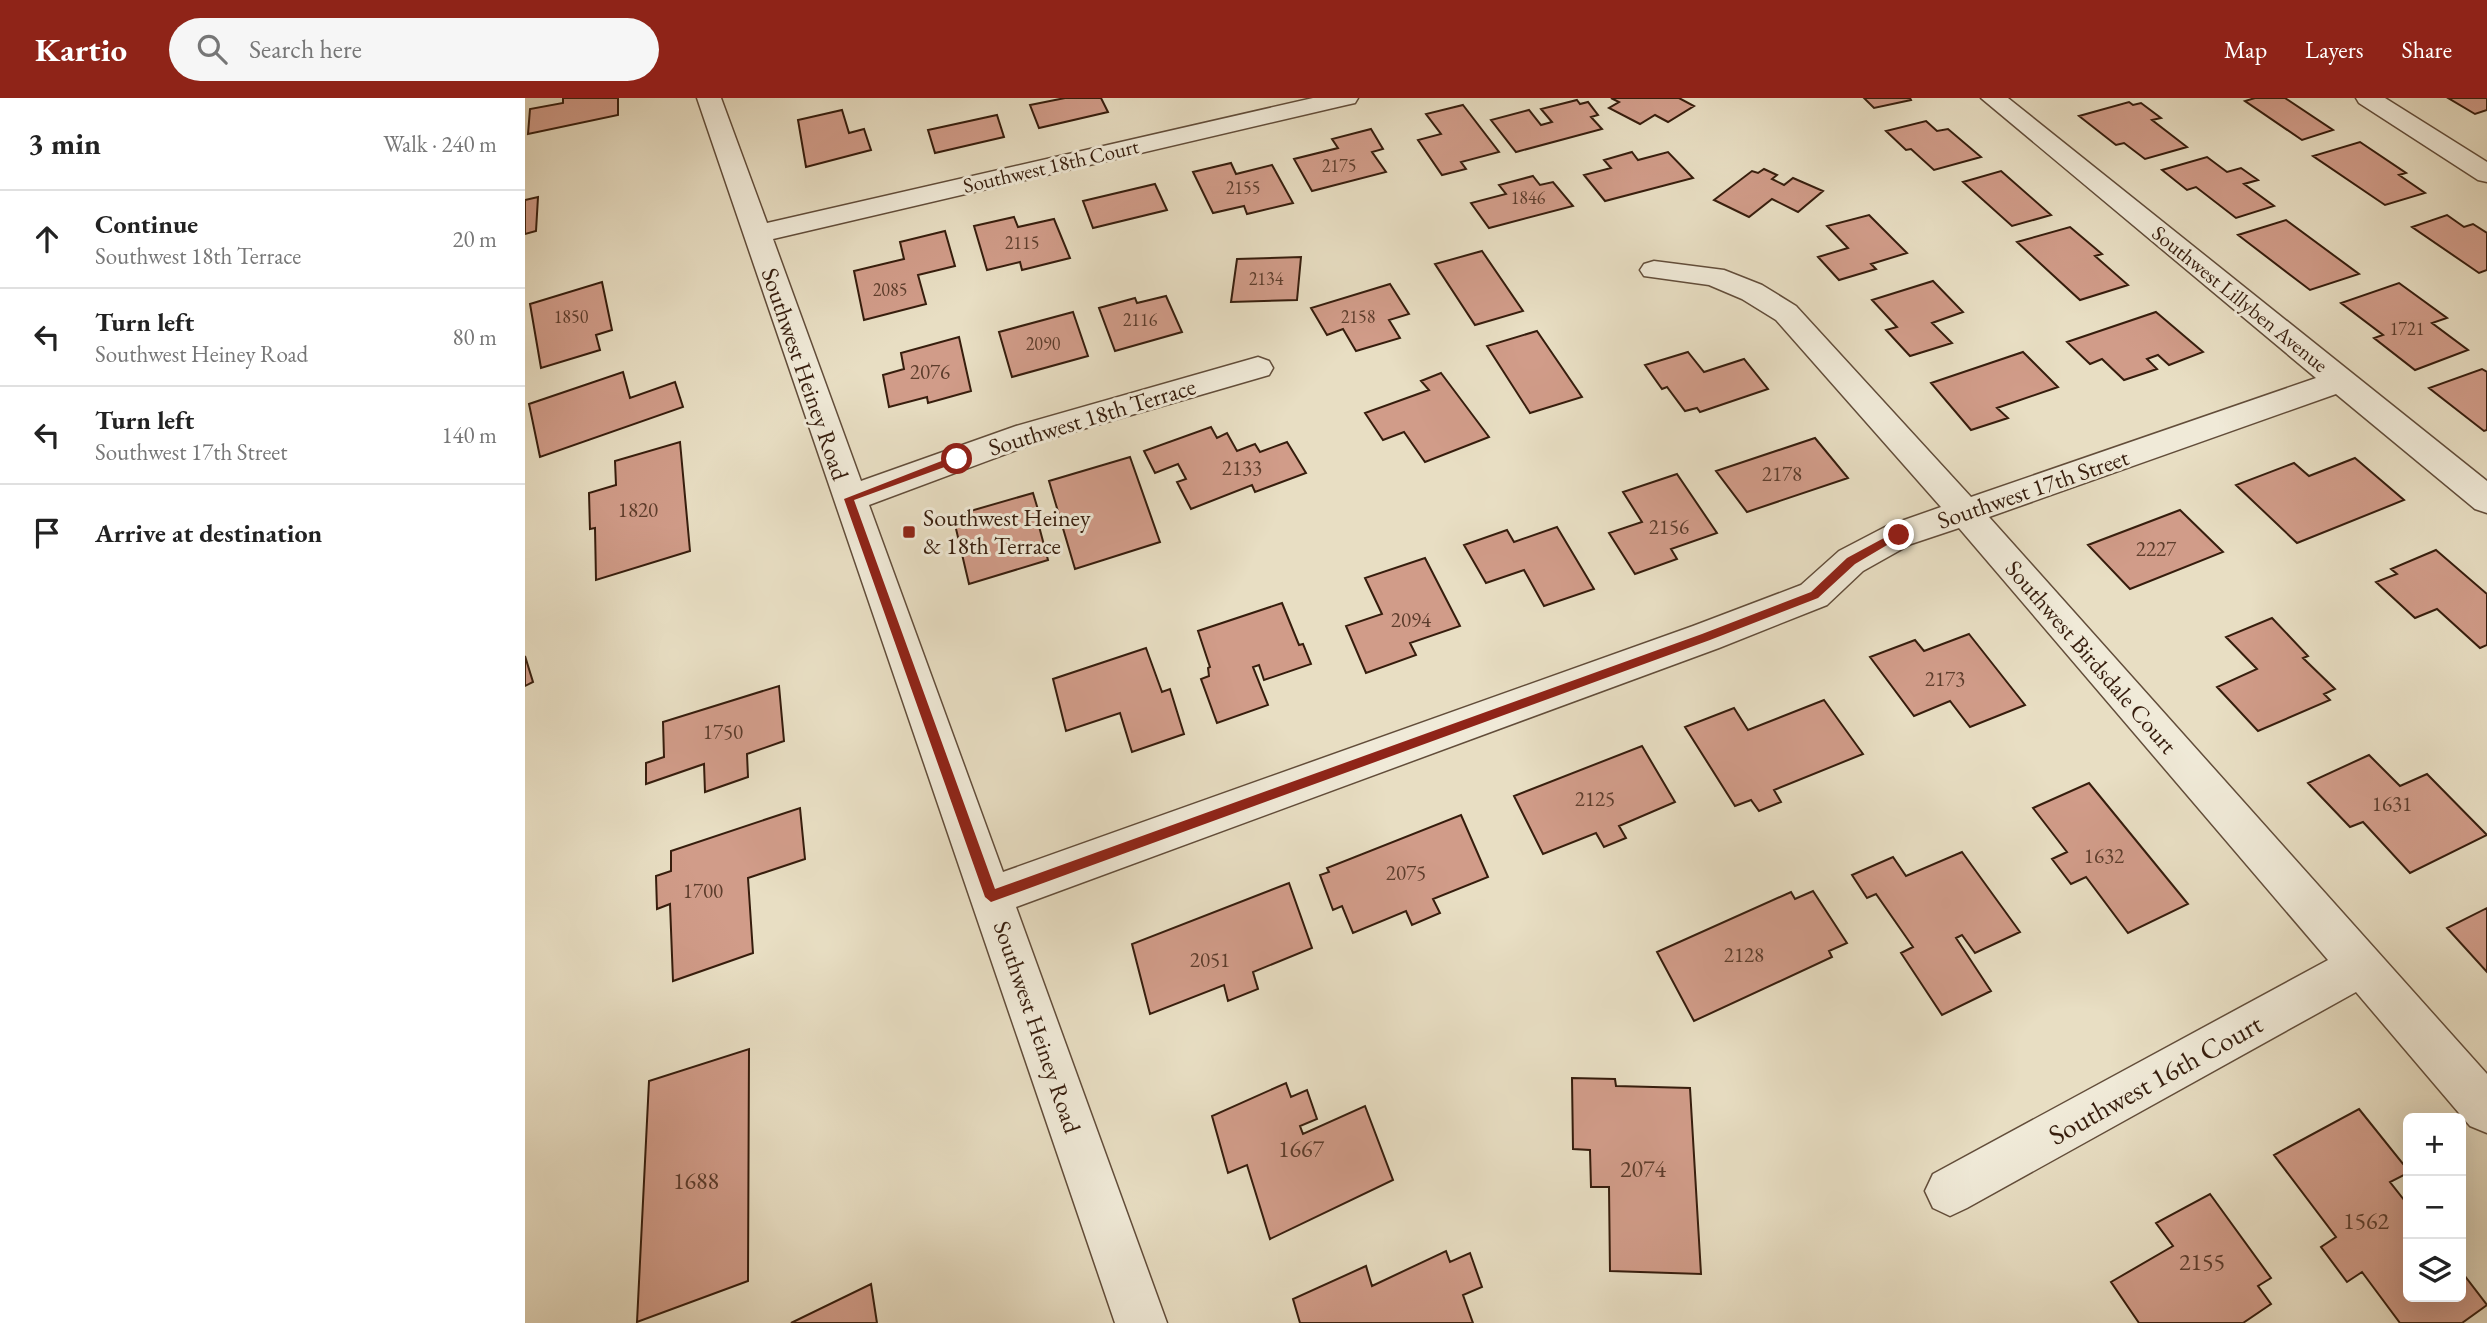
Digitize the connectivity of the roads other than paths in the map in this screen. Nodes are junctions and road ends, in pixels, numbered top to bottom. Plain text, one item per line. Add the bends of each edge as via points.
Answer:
1 (709, 98) edge
2 (1346, 98) edge
3 (1993, 98) edge
4 (2368, 98) edge
5 (2487, 174) edge
6 (757, 234) junction
7 (1654, 270) dead end
8 (1258, 368) dead end
9 (2340, 381) junction
10 (849, 499) junction
11 (2487, 500) edge
12 (1966, 513) junction
13 (991, 897) junction
14 (2360, 966) junction
15 (2487, 1109) edge
16 (1950, 1192) dead end
17 (1141, 1323) edge

1 - 6 street, Southwest Heiney Road
2 - 6 street, Southwest 18th Court
3 - 9 street, Southwest Lillyben Avenue
4 - 5 street
6 - 10 street, Southwest Heiney Road
7 - 12 street, Southwest Birdsdale Court via 1714,276 1786,313
8 - 10 street, Southwest 18th Terrace via 1027,434
9 - 11 street, Southwest Lillyben Avenue
9 - 12 street, Southwest 17th Street
10 - 13 street, Southwest Heiney Road
12 - 13 street, Southwest 17th Street via 1899,535 1851,561 1814,595
12 - 14 street, Southwest Birdsdale Court
13 - 17 street, Southwest Heiney Road
14 - 15 street, Southwest Birdsdale Court
14 - 16 street, Southwest 16th Court

